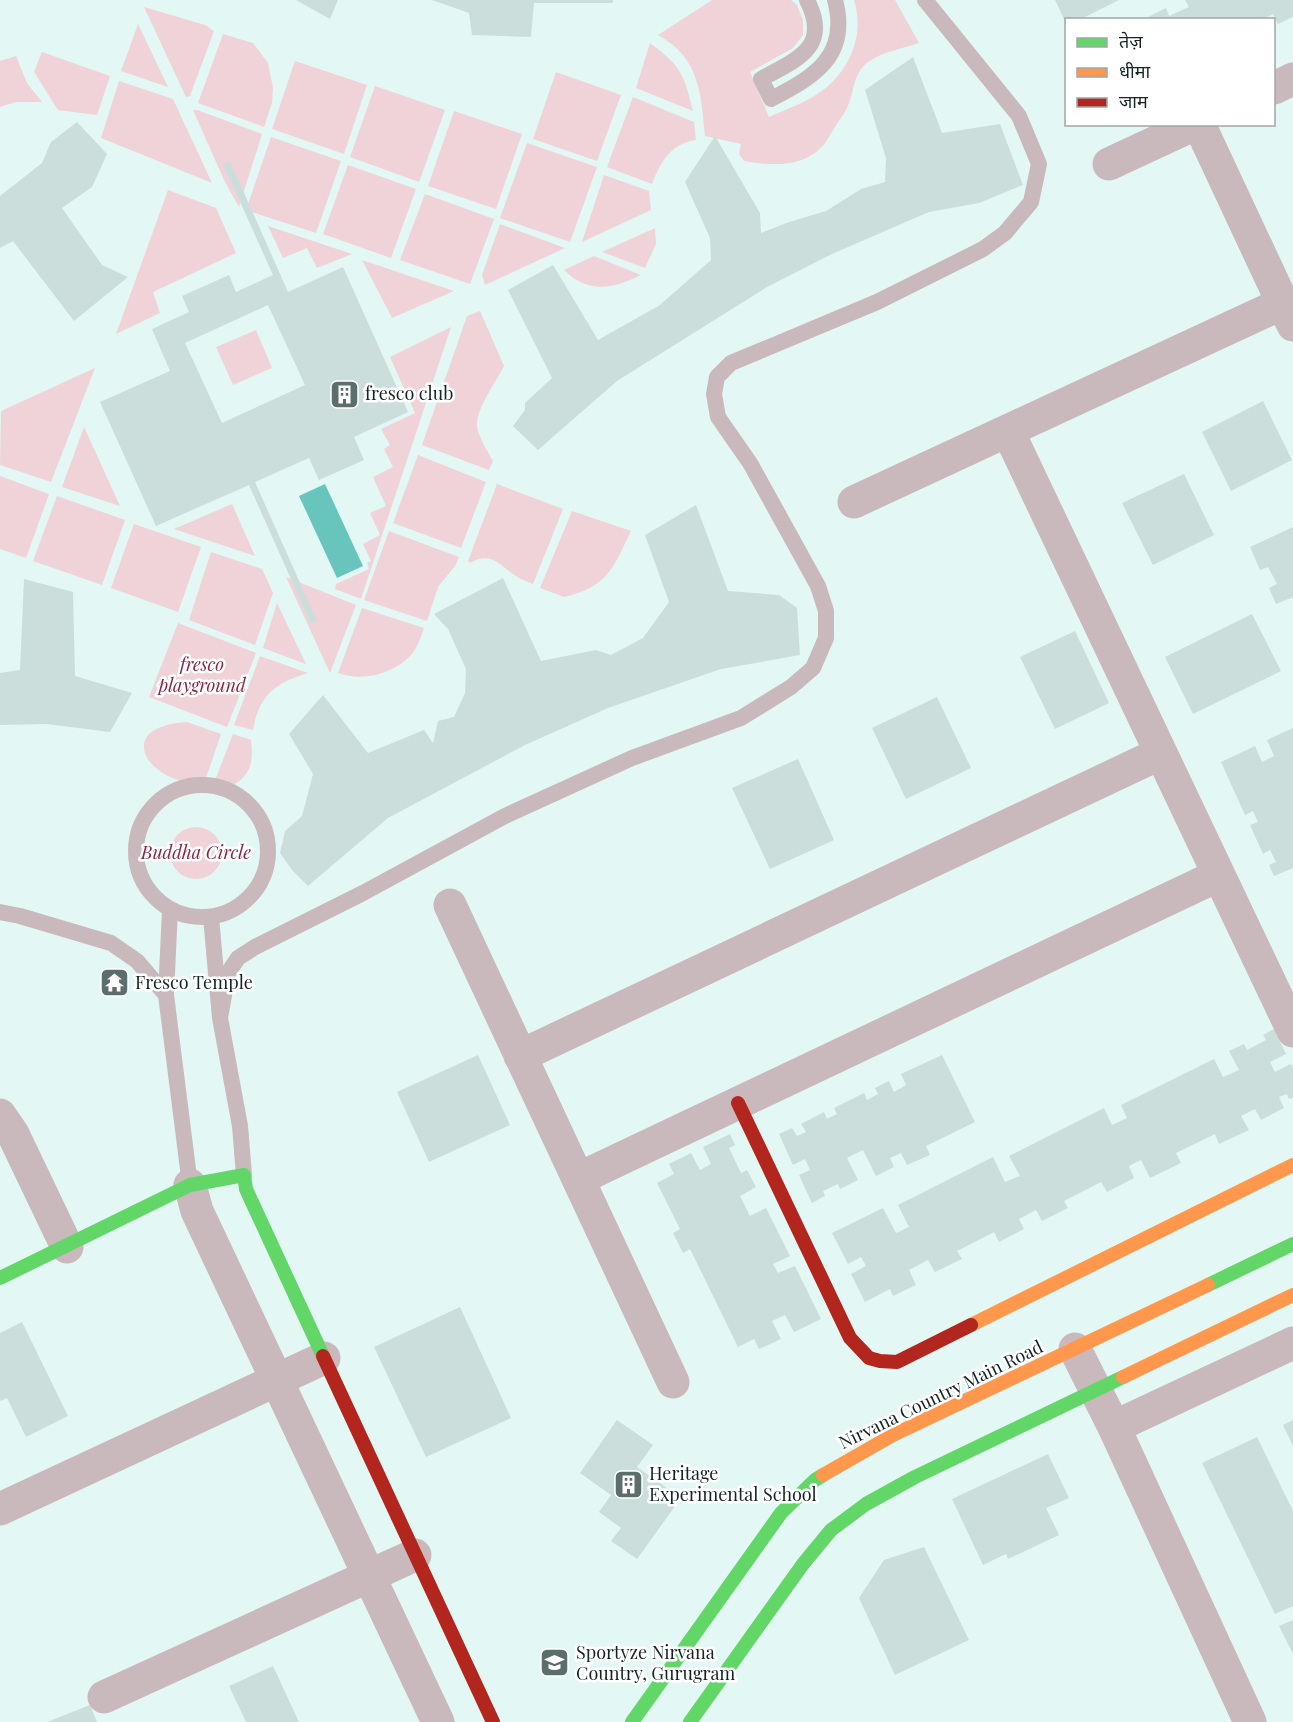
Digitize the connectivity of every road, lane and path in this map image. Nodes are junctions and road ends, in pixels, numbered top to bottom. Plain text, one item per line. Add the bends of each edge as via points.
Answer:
1 (807, 0) edge
2 (835, 0) edge
3 (925, 0) edge
4 (1293, 79) edge
5 (1275, 88) edge
6 (1193, 126) edge
7 (1198, 126) edge
8 (1109, 164) dead end
9 (1288, 314) edge
10 (1008, 431) junction
11 (854, 502) dead end
12 (1161, 753) junction
13 (1219, 875) junction
14 (450, 905) dead end
15 (170, 909) junction
16 (0, 912) edge
17 (211, 917) junction
18 (166, 994) junction
19 (220, 1018) junction
20 (1293, 1030) edge
21 (520, 1056) junction
22 (738, 1103) junction
23 (0, 1115) edge
24 (1293, 1165) edge
25 (243, 1175) junction
26 (578, 1179) junction
27 (190, 1185) junction
28 (1293, 1244) edge
29 (66, 1247) junction
30 (0, 1278) edge
31 (1293, 1295) edge
32 (1293, 1343) edge
33 (1075, 1349) junction
34 (324, 1358) junction
35 (276, 1380) junction
36 (673, 1382) dead end
37 (1095, 1390) junction
38 (1114, 1427) junction
39 (0, 1509) edge
40 (415, 1555) junction
41 (368, 1576) junction
42 (104, 1697) dead end
43 (438, 1722) edge
44 (493, 1722) edge
45 (632, 1722) edge
46 (690, 1722) edge
47 (1250, 1722) edge

1 - 2 lane via 814,15 814,40 806,52 761,79 771,99 823,66 834,50 838,33
3 - 19 lane via 1019,116 1039,164 1031,202 1005,233 983,249 877,302 731,363 717,377 714,394 718,417 750,463 818,586 826,611 826,638 813,668 791,687 741,717 632,758 505,816 255,947 238,958 228,974
4 - 5 street
6 - 8 street
7 - 9 street
9 - 10 street
10 - 11 street
10 - 12 street
12 - 13 street
12 - 21 street
13 - 20 street
13 - 22 street
14 - 21 street
15 - 17 lane
15 - 17 lane via 152,894 139,872 135,849 143,821 159,801 182,788 208,785 232,792 253,808 266,831 268,857 261,882 246,902
15 - 18 lane
16 - 18 lane via 111,943 137,961
17 - 19 lane
18 - 27 lane
19 - 25 lane via 240,1126
21 - 26 street
22 - 24 street via 850,1338 876,1362 897,1362
22 - 26 street
23 - 29 street via 13,1134
25 - 27 street
25 - 34 street
26 - 36 street
27 - 29 street
27 - 35 street via 197,1211
28 - 33 street, Nirvana Country Main Road
29 - 30 street
31 - 37 street
32 - 38 street
33 - 37 street
33 - 45 street, Nirvana Country Main Road via 893,1435 816,1480 781,1513
34 - 35 street
34 - 40 street
35 - 39 street
35 - 41 street
37 - 38 street
37 - 46 street via 915,1478 866,1504 831,1530
38 - 47 street
40 - 41 street
40 - 44 street
41 - 42 street
41 - 43 street

